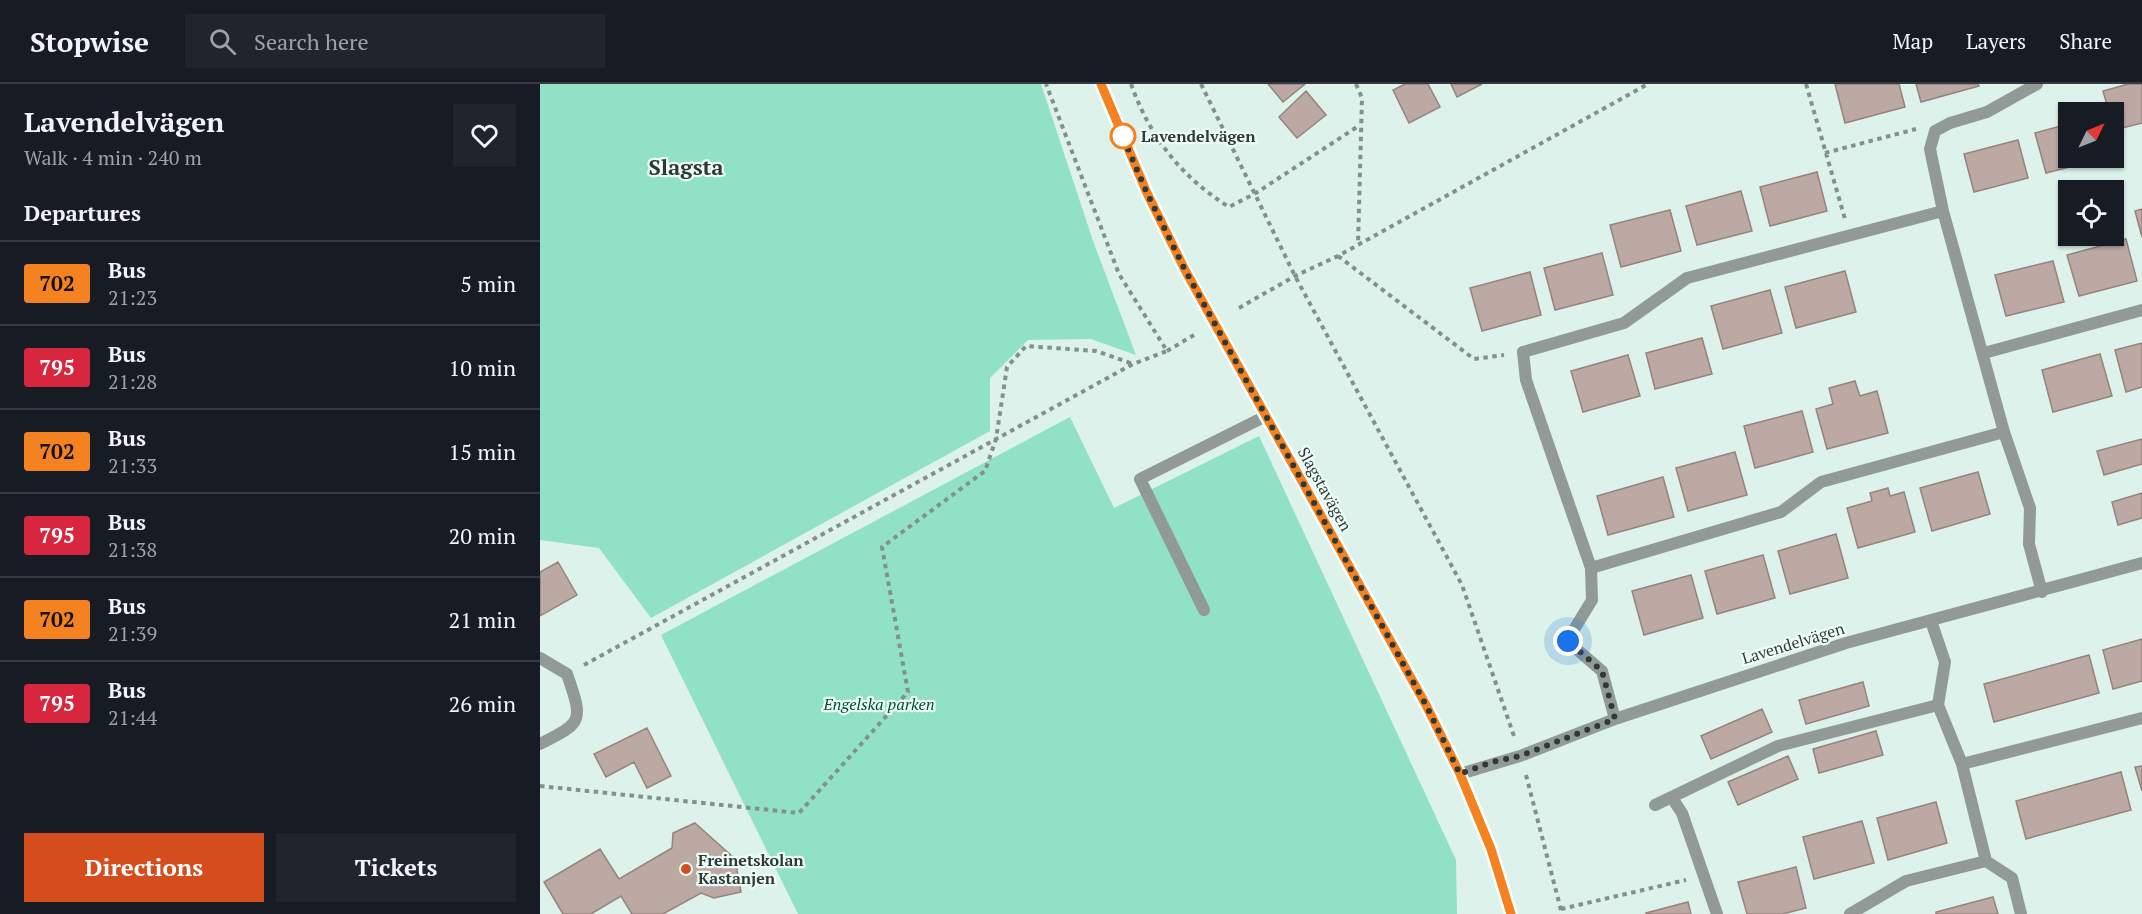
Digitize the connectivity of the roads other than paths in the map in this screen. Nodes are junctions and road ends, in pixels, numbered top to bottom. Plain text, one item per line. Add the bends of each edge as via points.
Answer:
1 (1101, 84) edge
2 (2037, 84) edge
3 (1943, 211) junction
4 (2142, 310) edge
5 (1984, 353) junction
6 (1266, 416) junction
7 (2004, 432) junction
8 (2142, 563) edge
9 (1591, 568) junction
10 (2042, 592) junction
11 (1204, 610) dead end
12 (1931, 621) junction
13 (540, 658) edge
14 (1938, 705) junction
15 (2142, 718) edge
16 (1615, 719) junction
17 (540, 744) edge
18 (1962, 764) junction
19 (1460, 774) junction
20 (1672, 798) junction
21 (1656, 805) dead end
22 (1986, 861) junction
23 (1511, 914) edge
24 (1717, 914) edge
25 (1850, 914) edge
26 (2021, 914) edge

1 - 6 street, Slagstavägen via 1147,193
2 - 3 street via 1987,112 1935,131 1930,149
3 - 5 street
3 - 9 street via 1687,278 1624,323 1523,352 1526,380
4 - 5 street
5 - 7 street
6 - 11 street via 1140,479
6 - 19 street, Slagstavägen
7 - 9 street via 1821,482 1781,512
7 - 10 street via 2030,508 2029,544
8 - 10 street, Lavendelvägen
9 - 16 street via 1592,600 1568,641 1602,671
10 - 12 street, Lavendelvägen
12 - 14 street via 1945,662
12 - 16 street, Lavendelvägen via 1836,646
13 - 17 street via 567,674 578,718 570,729
14 - 18 street
14 - 20 street via 1778,746
15 - 18 street
16 - 19 street, Lavendelvägen via 1520,756
18 - 22 street
19 - 23 street, Slagstavägen via 1491,849
20 - 21 street
20 - 24 street via 1683,813
22 - 25 street via 1906,881
22 - 26 street via 2012,878

